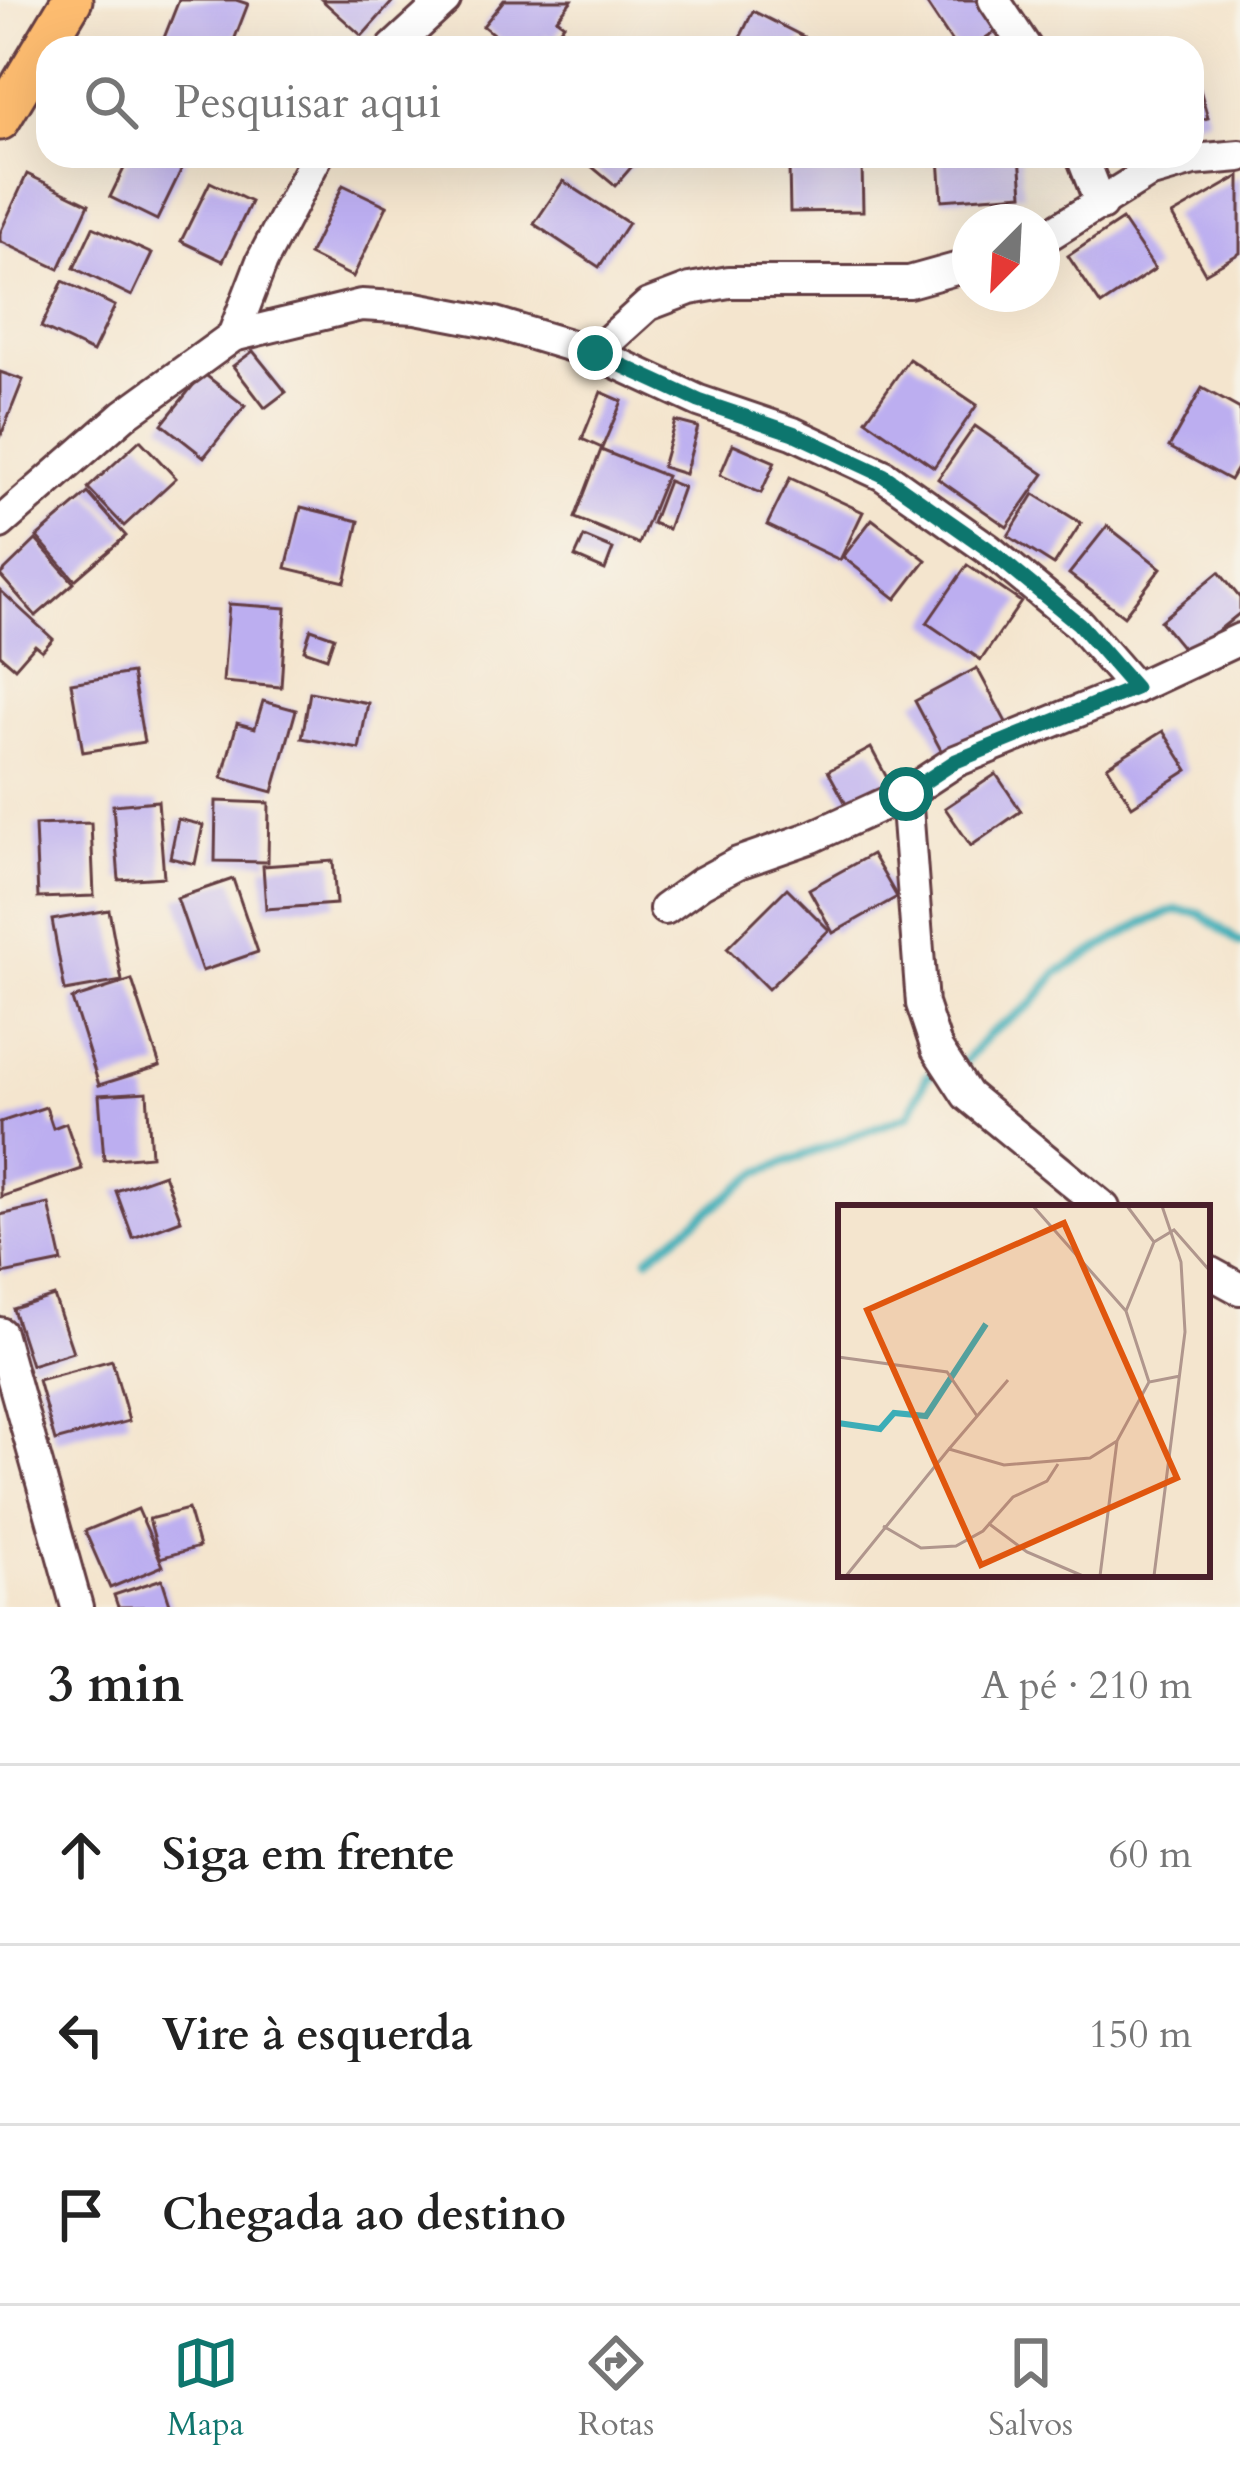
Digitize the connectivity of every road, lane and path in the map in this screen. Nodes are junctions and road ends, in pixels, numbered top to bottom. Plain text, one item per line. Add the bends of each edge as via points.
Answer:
1 (72, 0) edge
2 (445, 0) edge
3 (994, 0) edge
4 (50, 36) edge
5 (406, 36) edge
6 (1018, 36) edge
7 (36, 60) edge
8 (0, 120) edge
9 (1240, 156) edge
10 (1204, 159) edge
11 (311, 168) edge
12 (1087, 168) edge
13 (1165, 168) edge
14 (1101, 205) junction
15 (1060, 228) edge
16 (952, 270) edge
17 (233, 336) junction
18 (595, 353) junction
19 (0, 523) edge
20 (1240, 639) edge
21 (1135, 688) junction
22 (906, 794) junction
23 (665, 909) dead end
24 (1100, 1205) edge
25 (1210, 1273) edge
26 (1240, 1289) edge
27 (0, 1333) edge
28 (77, 1607) edge

1 - 4 main road
2 - 5 street
3 - 6 street
7 - 8 main road
9 - 10 street
11 - 17 street
12 - 14 street
13 - 14 street
14 - 15 street
16 - 18 street via 909,282 691,289 648,305
17 - 18 street via 361,305 495,323
17 - 19 street
18 - 21 street via 883,475 1079,624
20 - 21 street
21 - 22 street via 956,761
22 - 23 street via 738,863
22 - 24 street via 922,1004 937,1049 967,1095
25 - 26 street
27 - 28 street

